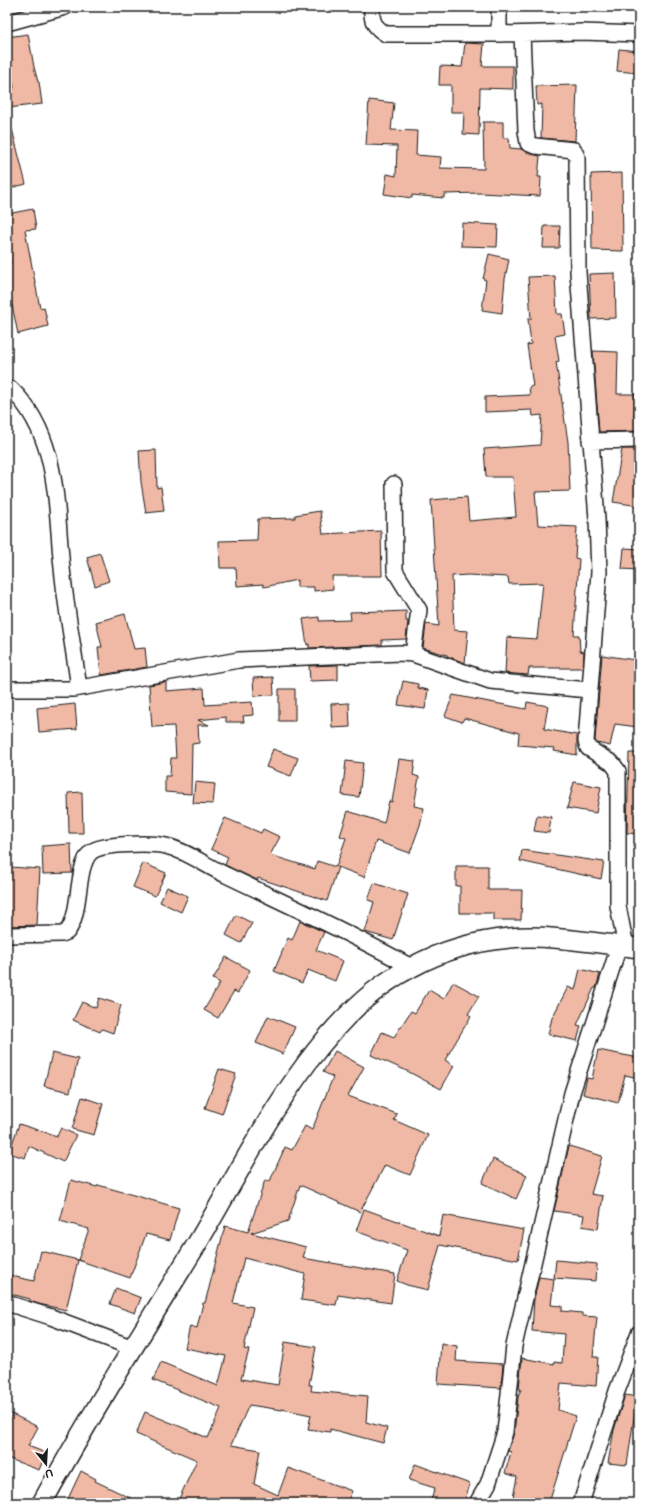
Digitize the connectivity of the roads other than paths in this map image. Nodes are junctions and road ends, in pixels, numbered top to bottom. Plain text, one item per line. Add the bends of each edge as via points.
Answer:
1 (65, 7) edge
2 (372, 7) edge
3 (499, 7) edge
4 (7, 23) edge
5 (499, 34) junction
6 (522, 34) junction
7 (639, 34) edge
8 (8, 388) edge
9 (639, 440) edge
10 (590, 441) junction
11 (394, 484) dead end
12 (413, 654) junction
13 (79, 688) junction
14 (7, 689) edge
15 (588, 690) junction
16 (7, 935) edge
17 (628, 947) edge
18 (411, 967) junction
19 (7, 1303) edge
20 (639, 1334) edge
21 (133, 1348) junction
22 (42, 1503) edge
23 (477, 1503) edge
24 (581, 1503) edge

1 - 4 street
2 - 5 street via 371,18 376,28 386,34
3 - 5 street
5 - 6 street
6 - 7 street
6 - 10 street via 528,143 574,150 577,157 578,272
8 - 13 street via 19,397 37,422 48,450
9 - 10 street
10 - 15 street via 599,572
11 - 12 street via 395,571 419,610
12 - 13 street via 381,653 239,660
12 - 15 street via 490,681
13 - 14 street
15 - 17 street via 588,748 612,763 618,771 618,906
16 - 18 street via 67,932 72,921 85,862 93,851 109,846 165,846 360,938
17 - 18 street via 511,938 475,944 444,953
17 - 23 street via 572,1093 514,1346 505,1432 488,1484
18 - 21 street via 377,989 352,1010 331,1033 281,1100
19 - 21 street
20 - 24 street via 617,1391
21 - 22 street

